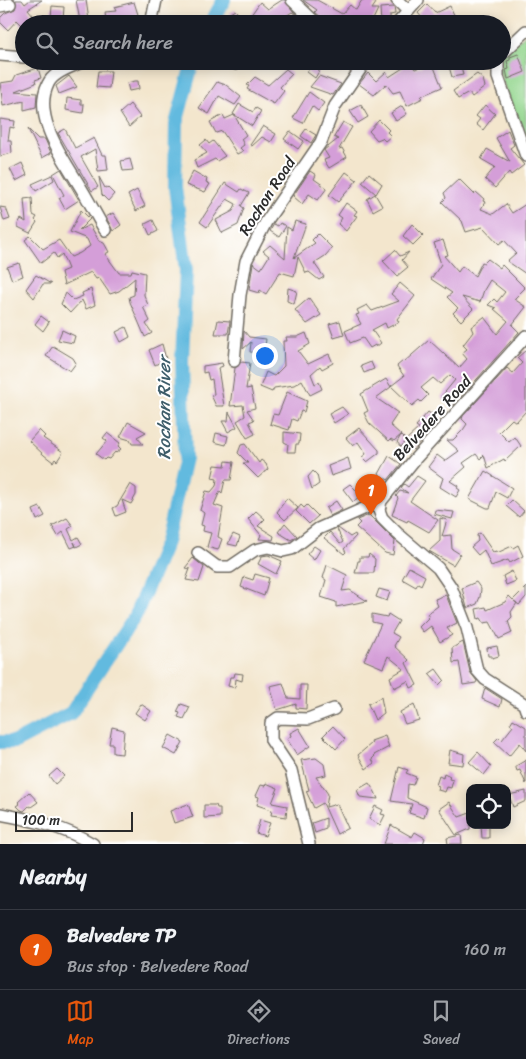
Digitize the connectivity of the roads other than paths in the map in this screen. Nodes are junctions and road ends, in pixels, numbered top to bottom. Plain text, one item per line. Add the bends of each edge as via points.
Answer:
1 (156, 0) edge
2 (292, 0) edge
3 (397, 0) edge
4 (418, 0) edge
5 (408, 11) junction
6 (153, 15) edge
7 (308, 15) edge
8 (405, 15) edge
9 (526, 31) edge
10 (511, 45) edge
11 (0, 56) edge
12 (15, 57) edge
13 (65, 70) edge
14 (357, 70) edge
15 (498, 70) edge
16 (526, 156) edge
17 (105, 230) dead end
18 (526, 336) edge
19 (234, 361) dead end
20 (381, 501) junction
21 (198, 553) dead end
22 (334, 709) dead end
23 (526, 710) edge
24 (0, 814) edge
25 (93, 844) edge
26 (309, 844) edge

1 - 6 street
2 - 7 street
3 - 5 street
4 - 5 street
5 - 8 street
9 - 10 street
11 - 12 street
13 - 17 street via 48,82 44,94 47,121 54,145
14 - 19 street, Rochon Road via 335,106 321,142 266,222 246,261
15 - 16 street
18 - 20 street, Belvedere Road
20 - 21 street via 318,529 292,550 261,548 230,567 217,567
20 - 23 street via 379,510 382,518 438,568 451,587 467,628 476,670 524,704
22 - 26 street via 308,719 278,718 271,723 271,740 291,770
24 - 25 street via 45,823

